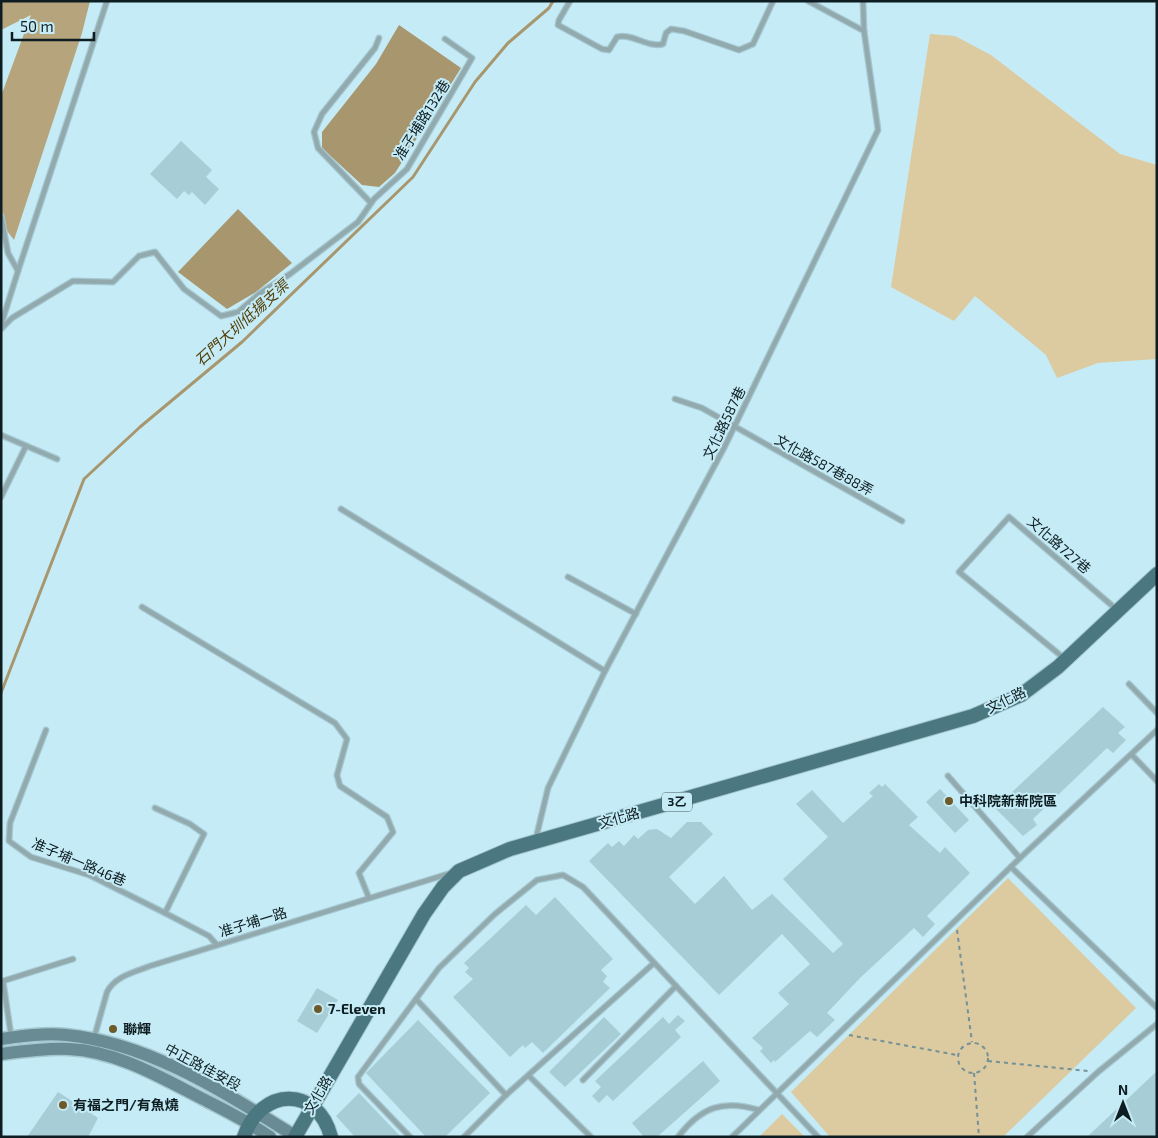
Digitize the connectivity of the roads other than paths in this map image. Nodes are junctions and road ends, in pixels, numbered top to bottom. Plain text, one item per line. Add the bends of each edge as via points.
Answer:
1 (108, 1) edge
2 (570, 1) edge
3 (773, 1) edge
4 (808, 1) edge
5 (863, 1) edge
6 (864, 31) junction
7 (379, 38) dead end
8 (444, 39) dead end
9 (371, 203) junction
10 (1, 216) edge
11 (18, 271) junction
12 (1, 325) edge
13 (1, 330) edge
14 (675, 399) dead end
15 (734, 428) junction
16 (1, 435) edge
17 (26, 446) junction
18 (57, 459) dead end
19 (1, 497) edge
20 (341, 509) dead end
21 (902, 521) dead end
22 (1157, 574) edge
23 (568, 577) dead end
24 (142, 608) dead end
25 (1118, 611) junction
26 (636, 614) junction
27 (1066, 660) junction
28 (606, 671) junction
29 (1129, 684) dead end
30 (1157, 713) edge
31 (46, 730) dead end
32 (1157, 730) edge
33 (1132, 755) junction
34 (948, 776) dead end
35 (1157, 782) edge
36 (155, 808) dead end
37 (535, 842) junction
38 (1020, 858) junction
39 (1011, 867) junction
40 (459, 871) junction
41 (369, 898) junction
42 (165, 913) junction
43 (217, 945) junction
44 (73, 959) dead end
45 (654, 963) junction
46 (676, 986) junction
47 (416, 1000) junction
48 (1157, 1008) edge
49 (1157, 1024) edge
50 (6, 1038) edge
51 (94, 1040) junction
52 (1, 1054) edge
53 (530, 1076) junction
54 (583, 1080) dead end
55 (777, 1092) junction
56 (506, 1095) junction
57 (312, 1105) junction
58 (759, 1110) junction
59 (252, 1118) junction
60 (244, 1137) edge
61 (270, 1137) edge
62 (295, 1137) edge
63 (331, 1137) edge
64 (410, 1137) edge
65 (464, 1137) edge
66 (591, 1137) edge
67 (678, 1137) edge
68 (732, 1137) edge
69 (818, 1137) edge
70 (1027, 1137) edge

1 - 11 lane
2 - 3 lane via 558,25 602,49 610,50 617,36 625,35 657,46 663,44 666,33 672,29 739,50 753,44
4 - 6 lane
5 - 6 lane, 文化路587巷
6 - 15 lane, 文化路587巷 via 878,130
7 - 9 lane via 375,48 322,114 314,132 318,148
8 - 9 lane, 准子埔路132巷 via 472,58 468,67 406,168
9 - 13 lane, 准子埔路132巷 via 358,222 238,312 221,316 184,289 154,252 140,256 112,282 73,281 12,318
10 - 11 lane via 8,253
11 - 12 lane
14 - 15 lane, 文化路587巷88弄 via 702,408
15 - 21 lane, 文化路587巷88弄
15 - 26 lane, 文化路587巷
16 - 17 lane
17 - 18 lane
17 - 19 lane
20 - 28 lane
22 - 25 main road, 文化路 / 3乙
23 - 26 lane
24 - 41 lane via 335,723 347,739 337,775 340,786 387,817 393,832 359,873
25 - 27 main road, 文化路 / 3乙
25 - 27 lane, 文化路727巷 via 1009,517 959,572
26 - 28 lane, 文化路587巷
27 - 37 main road, 文化路 / 3乙 via 1021,695 972,716
28 - 37 lane, 文化路587巷 via 548,788
29 - 30 lane
31 - 42 lane, 准子埔一路46巷 via 10,823 9,842 31,857 89,875
32 - 33 lane
33 - 35 lane
33 - 38 lane
34 - 38 lane
36 - 42 lane via 204,834
37 - 40 main road, 文化路 / 3乙
38 - 39 lane
39 - 48 lane
39 - 55 lane
40 - 41 lane, 准子埔一路
40 - 57 main road, 文化路 / 3乙 via 424,914
41 - 43 lane, 准子埔一路
42 - 43 lane, 准子埔一路46巷 via 209,936
43 - 51 lane, 准子埔一路 via 120,978 111,985
44 - 50 lane via 2,982
45 - 46 lane
45 - 47 lane via 583,887 563,875 538,880 495,914 439,968
45 - 53 lane
46 - 54 lane
46 - 55 lane
47 - 56 lane
47 - 64 lane via 358,1078
49 - 70 lane
50 - 51 main road, 中正路佳安段 via 40,1034
51 - 59 main road, 中正路佳安段 via 153,1057 186,1073
52 - 59 main road, 中正路佳安段 via 41,1049 96,1053 127,1062
53 - 56 lane
53 - 66 lane
55 - 58 lane
55 - 69 lane
56 - 65 lane
57 - 59 main road via 296,1099 280,1100 267,1104
57 - 62 main road, 文化路 / 3乙
57 - 63 main road via 328,1123
58 - 67 lane via 739,1104 717,1106 702,1113
58 - 68 lane
59 - 60 main road
59 - 61 main road, 中正路佳安段
59 - 62 main road, 中正路佳安段

